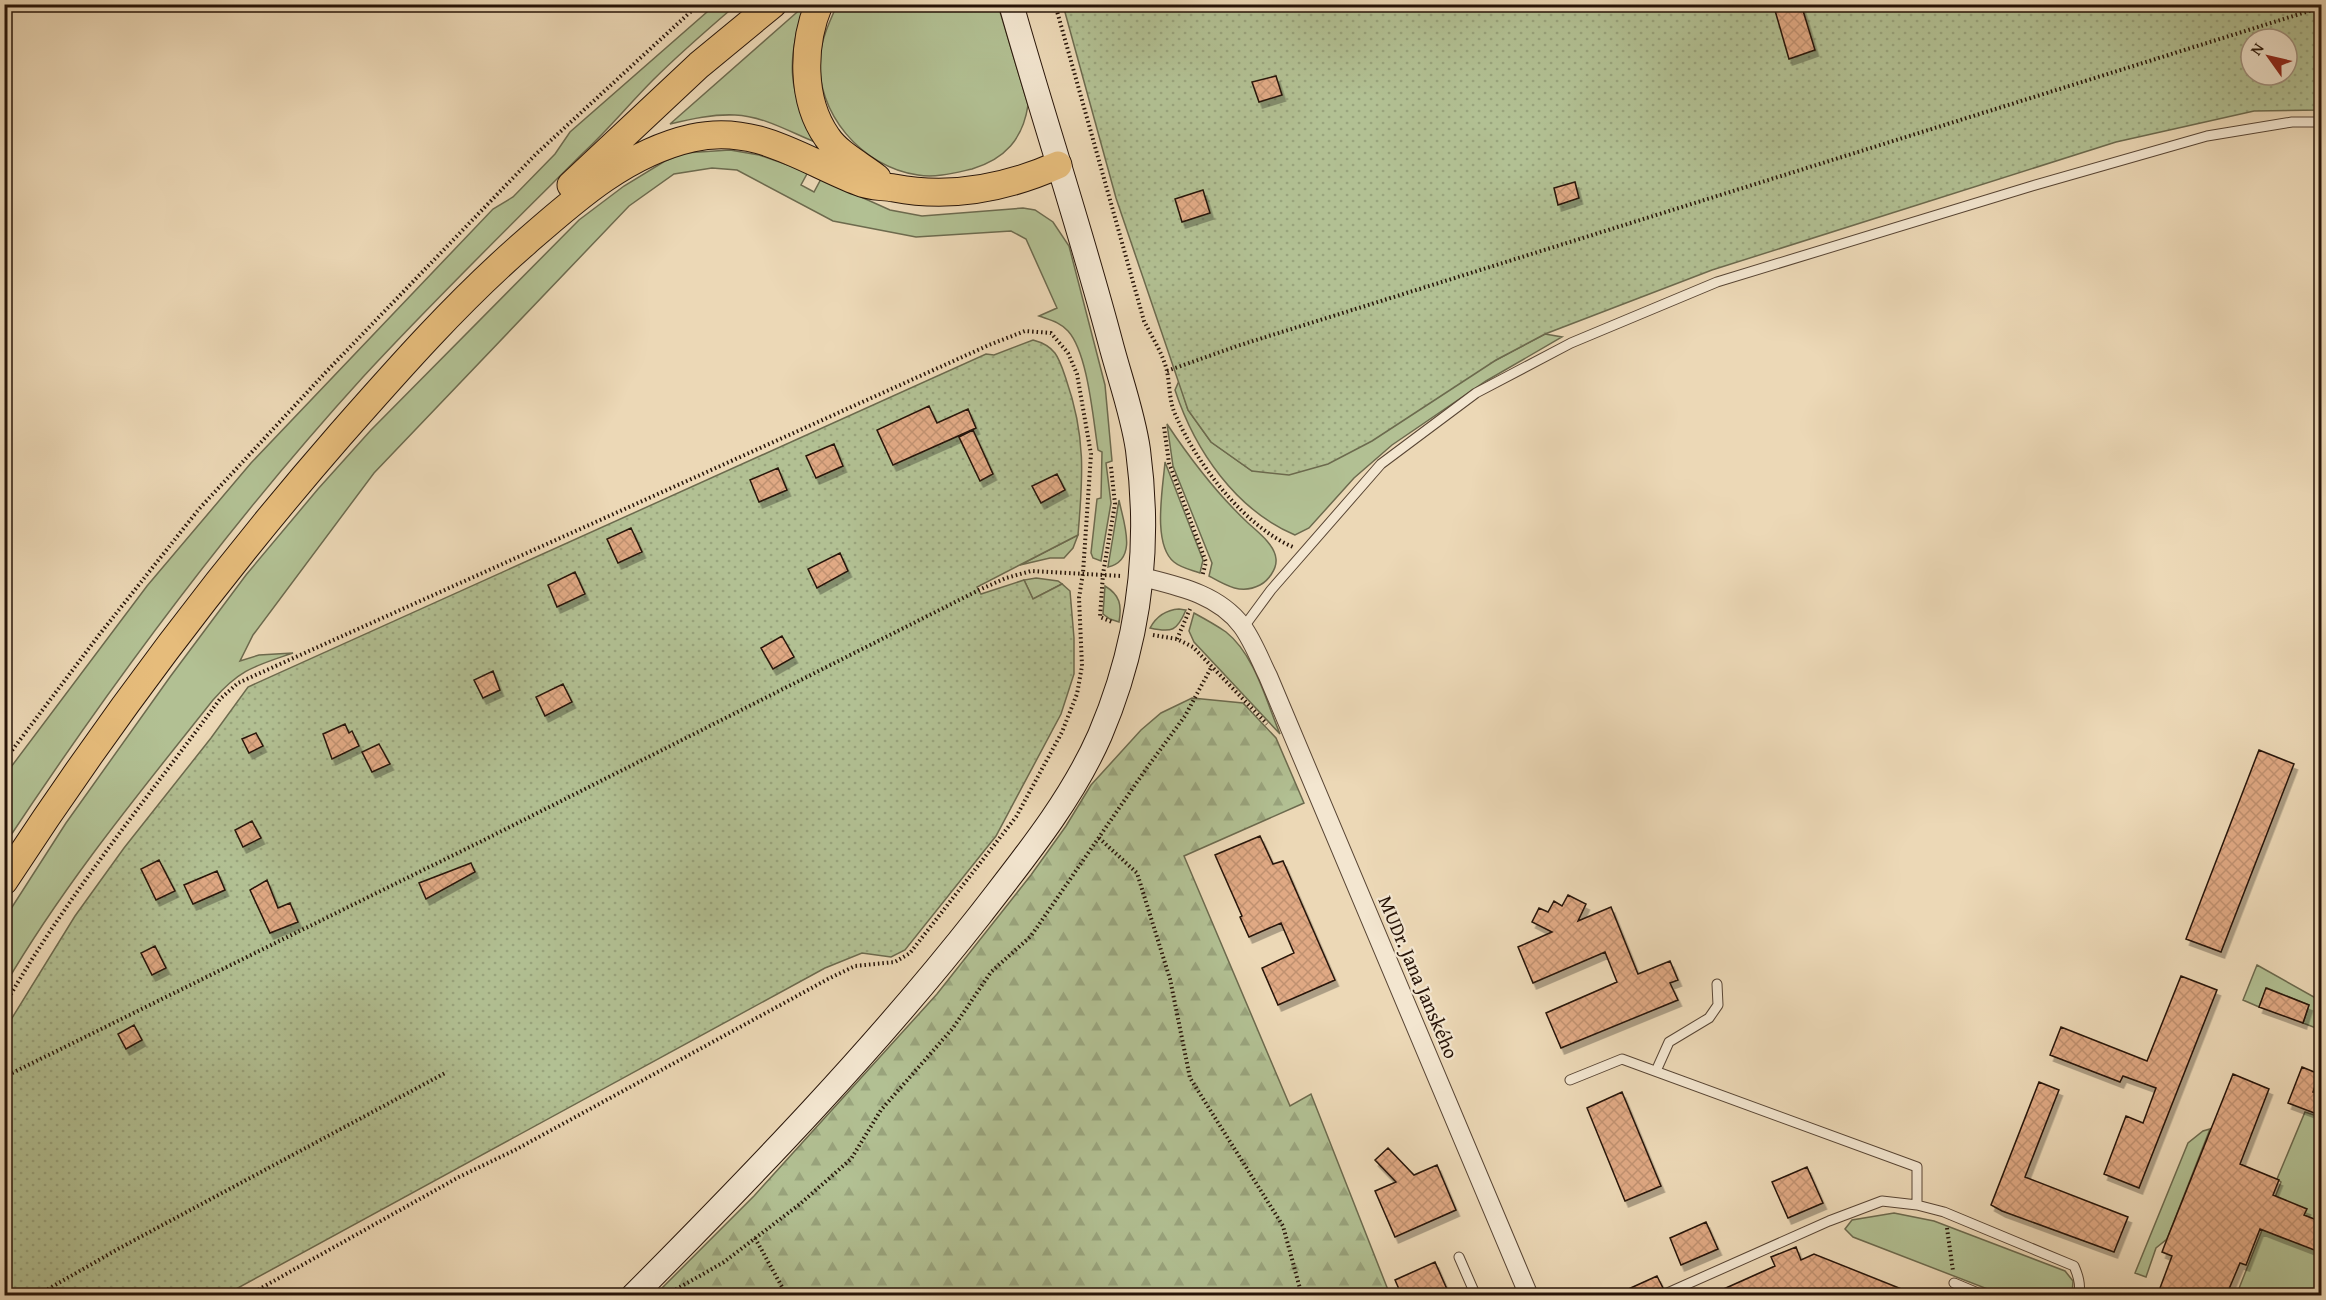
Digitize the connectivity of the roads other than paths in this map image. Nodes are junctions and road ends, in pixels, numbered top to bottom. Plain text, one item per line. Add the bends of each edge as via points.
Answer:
1 (773, 4) edge
2 (819, 4) edge
3 (1011, 4) edge
4 (2322, 122) edge
5 (1058, 165) junction
6 (890, 188) junction
7 (485, 278) junction
8 (1142, 577) junction
9 (1243, 628) junction
10 (4, 881) edge
11 (1717, 984) dead end
12 (1656, 1071) junction
13 (1570, 1080) dead end
14 (1917, 1205) junction
15 (1459, 1257) dead end
16 (1954, 1283) road end
17 (1665, 1294) dead end
18 (633, 1296) edge
19 (1476, 1296) edge
20 (1529, 1296) edge
21 (1985, 1296) edge
22 (2078, 1296) edge

1 - 7 main road via 699,65 598,158 501,253
2 - 6 main road via 807,67 813,110 827,138
3 - 5 main road
4 - 9 lane via 2292,122 2207,136 2065,177 1717,282 1571,343 1476,393 1381,464 1271,590
5 - 6 main road via 1013,182 967,192 917,193
5 - 8 main road via 1095,283 1138,446
6 - 7 main road via 862,184 802,154 747,137 692,138 642,156 600,180
7 - 10 main road via 404,362 290,493 182,628
8 - 9 street, MUDr. Jana Janského via 1197,592 1231,613
8 - 18 main road via 1134,631 1100,735 1053,818 918,993 743,1185
9 - 20 street, MUDr. Jana Janského via 1268,676
11 - 12 lane via 1718,1005 1709,1018 1669,1042
12 - 13 lane via 1622,1059
12 - 14 lane via 1917,1167
14 - 17 lane via 1882,1201
14 - 22 lane via 1944,1212 2074,1266
15 - 19 lane
16 - 21 lane

